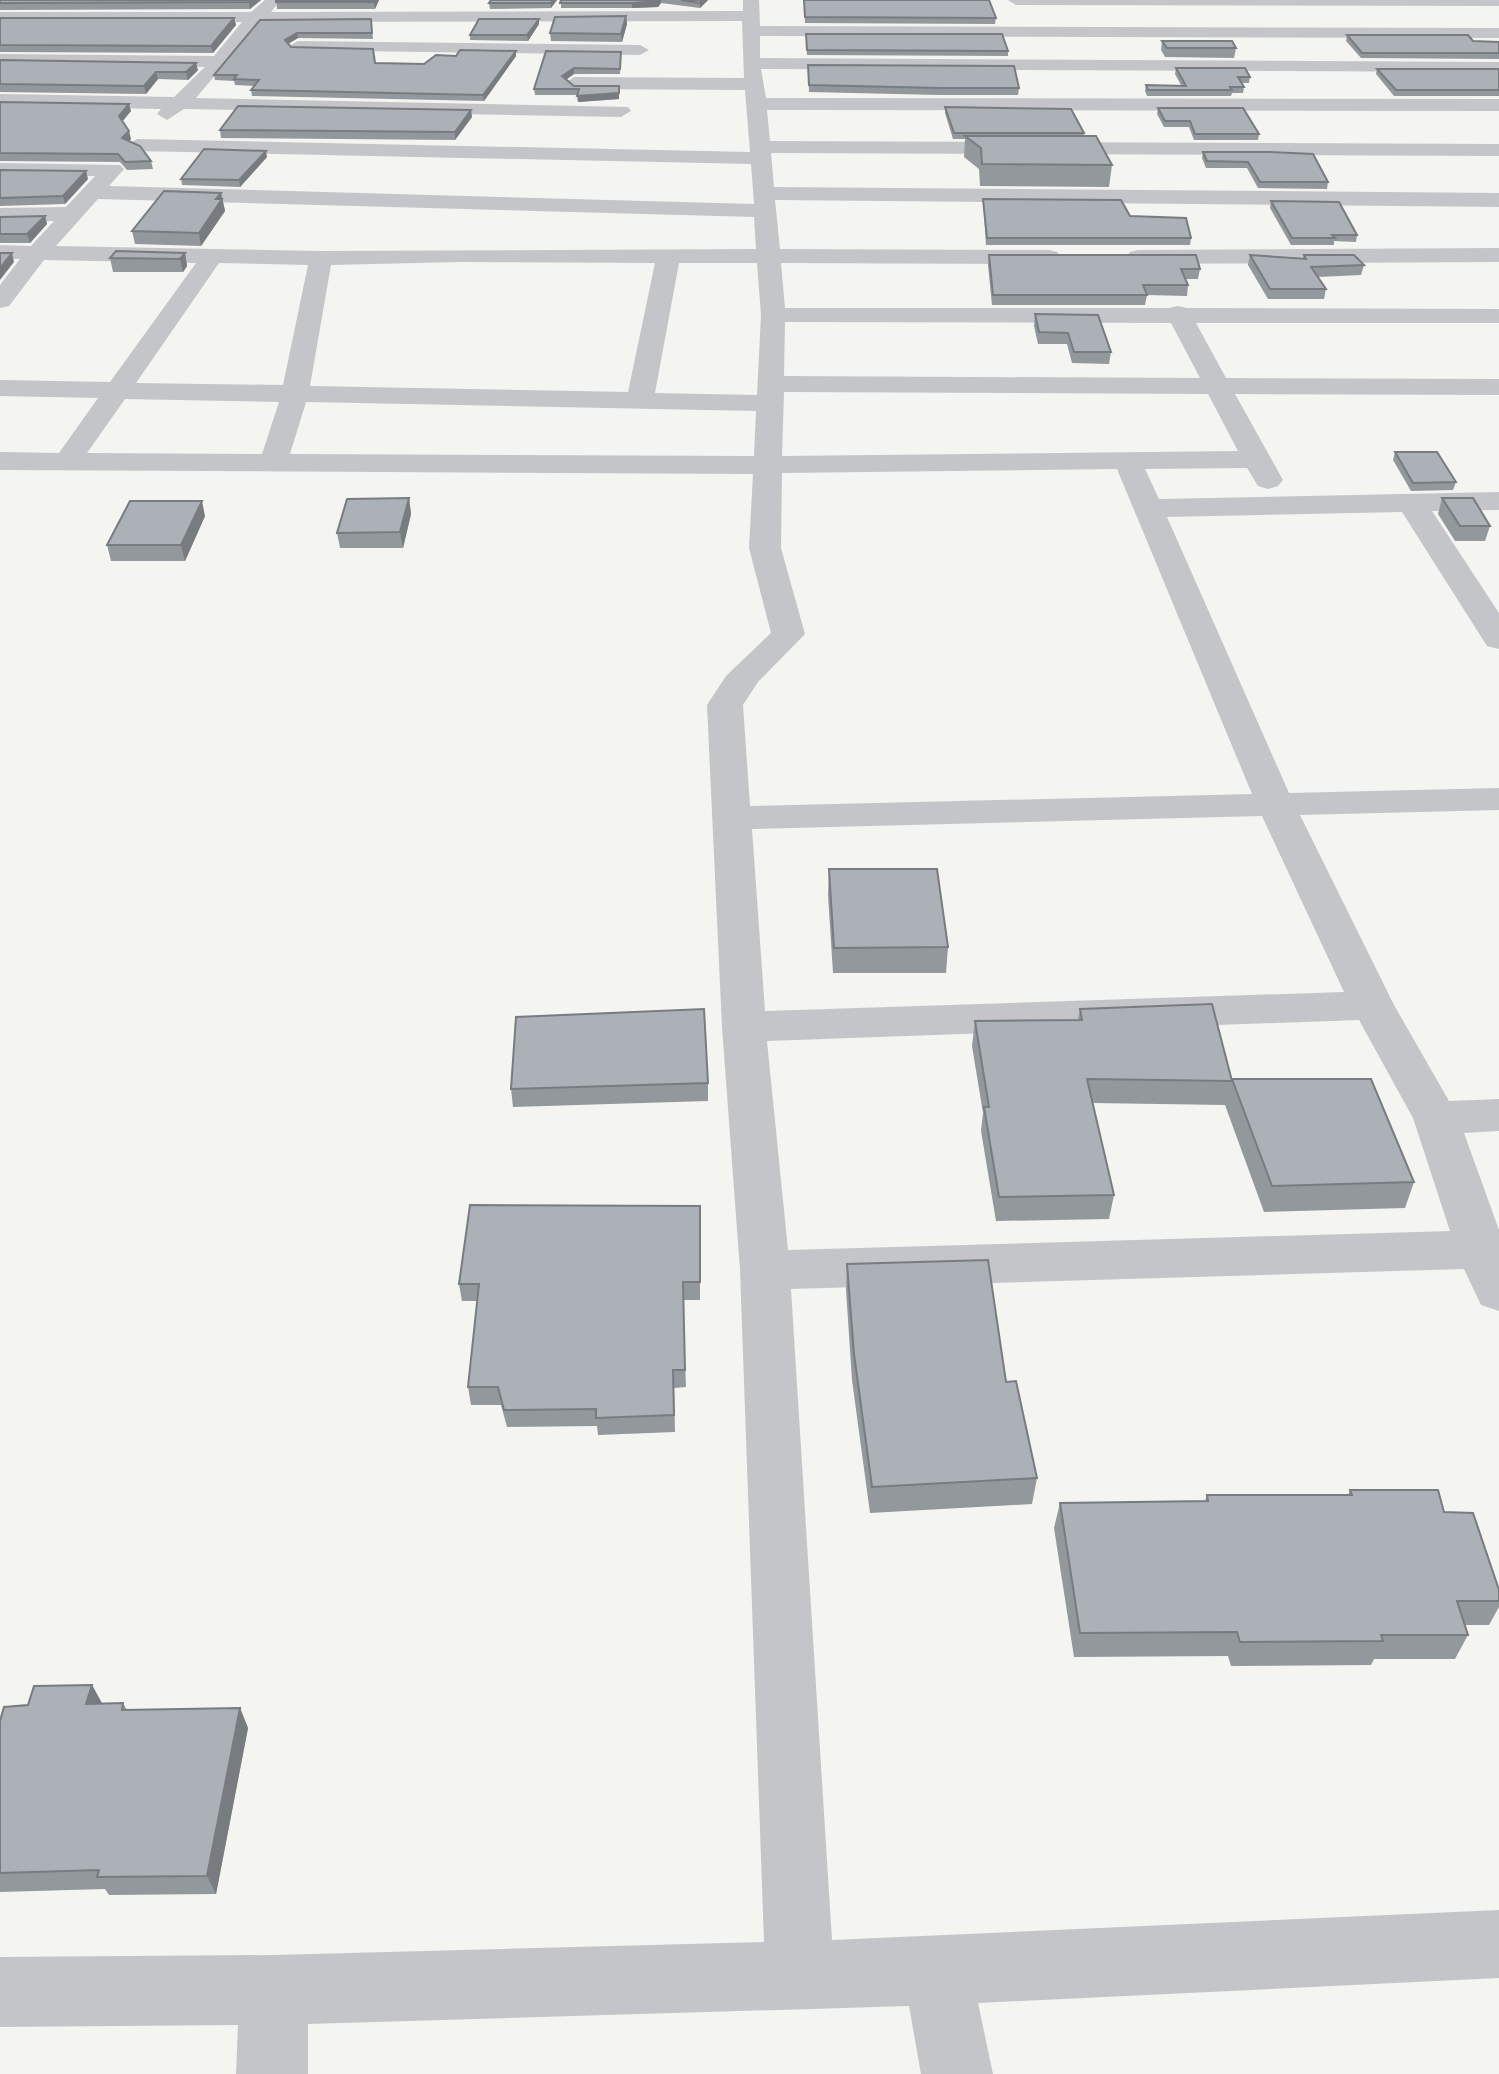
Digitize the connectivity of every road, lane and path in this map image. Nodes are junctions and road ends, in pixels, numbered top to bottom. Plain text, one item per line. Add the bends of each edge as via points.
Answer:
1 (274, 0) edge
2 (1016, 0) edge
3 (1271, 0) edge
4 (1499, 1) edge
5 (256, 16) junction
6 (649, 16) junction
7 (751, 16) edge
8 (4, 20) edge
9 (835, 32) junction
10 (985, 32) junction
11 (1147, 32) junction
12 (1292, 32) junction
13 (1499, 33) edge
14 (0, 41) edge
15 (232, 45) junction
16 (640, 50) junction
17 (0, 59) edge
18 (218, 62) junction
19 (839, 63) junction
20 (996, 64) junction
21 (1163, 65) junction
22 (1312, 67) junction
23 (1499, 67) edge
24 (204, 80) junction
25 (236, 80) edge
26 (346, 81) edge
27 (553, 83) edge
28 (632, 84) junction
29 (754, 84) junction
30 (0, 100) edge
31 (45, 101) junction
32 (102, 102) junction
33 (180, 102) junction
34 (1499, 105) edge
35 (329, 106) junction
36 (1336, 106) junction
37 (621, 111) junction
38 (25, 118) edge
39 (82, 124) edge
40 (137, 145) junction
41 (38, 147) edge
42 (288, 148) junction
43 (1110, 148) junction
44 (952, 149) junction
45 (1366, 150) junction
46 (1499, 150) edge
47 (759, 152) junction
48 (599, 155) junction
49 (11, 169) edge
50 (112, 170) junction
51 (95, 192) junction
52 (254, 196) junction
53 (1131, 196) junction
54 (1499, 200) edge
55 (1407, 201) junction
56 (484, 202) junction
57 (764, 202) junction
58 (74, 214) junction
59 (0, 215) edge
60 (39, 251) junction
61 (0, 252) edge
62 (213, 255) junction
63 (459, 255) junction
64 (1499, 255) edge
65 (1449, 256) junction
66 (668, 257) junction
67 (770, 257) junction
68 (1070, 257) edge
69 (1117, 257) edge
70 (321, 258) junction
71 (0, 301) edge
72 (1178, 313) junction
73 (773, 315) junction
74 (1496, 319) edge
75 (1220, 386) junction
76 (1499, 387) edge
77 (0, 388) edge
78 (116, 392) junction
79 (769, 393) junction
80 (295, 394) junction
81 (640, 401) junction
82 (1257, 459) junction
83 (68, 460) junction
84 (1127, 460) junction
85 (0, 461) edge
86 (273, 464) junction
87 (767, 465) junction
88 (1499, 501) edge
89 (1411, 502) junction
90 (1279, 504) junction
91 (1148, 508) junction
92 (1499, 639) edge
93 (1499, 799) edge
94 (1275, 803) junction
95 (732, 818) junction
96 (1372, 1005) junction
97 (744, 1027) junction
98 (1499, 1115) edge
99 (1436, 1118) junction
100 (765, 1270) junction
101 (1490, 1270) edge
102 (1499, 1944) edge
103 (937, 1971) junction
104 (800, 1973) junction
105 (273, 1990) junction
106 (0, 1992) edge
107 (272, 2074) edge
108 (957, 2074) edge

1 - 5 street
2 - 3 street
3 - 4 street
3 - 12 street
5 - 6 street
5 - 8 street
5 - 15 street
6 - 7 street
6 - 16 street
7 - 9 street
7 - 29 street
9 - 10 street
9 - 19 street
10 - 11 street
10 - 20 street
11 - 12 street
11 - 21 street
12 - 13 street
12 - 22 street
14 - 15 street
15 - 16 street
15 - 18 street
16 - 28 street
17 - 18 street
18 - 24 street
19 - 20 street
19 - 29 street
20 - 21 street
21 - 22 street
22 - 23 street
22 - 36 street
24 - 25 street
24 - 33 street
26 - 35 street
27 - 28 street
28 - 29 street
28 - 37 street
29 - 44 street
29 - 47 street
30 - 31 street
31 - 32 street
31 - 38 street
32 - 33 street
32 - 39 street
33 - 35 street
33 - 40 street
34 - 36 street
35 - 37 street
36 - 44 street
36 - 45 street
37 - 48 street
40 - 42 street
40 - 50 street
41 - 49 street
42 - 48 street
42 - 52 street
43 - 44 street
43 - 45 street
43 - 53 street
44 - 47 street
44 - 53 street
44 - 57 street
45 - 46 street
45 - 55 street
47 - 48 street
47 - 57 street
49 - 50 street
50 - 51 street
51 - 52 street
51 - 58 street
52 - 56 street
53 - 55 street
54 - 55 street
55 - 65 street
56 - 57 street
56 - 63 street
57 - 67 street
58 - 59 street
58 - 60 street
60 - 61 street
60 - 62 street
60 - 71 street
62 - 70 street
62 - 78 street
63 - 66 street
63 - 70 street
64 - 65 street
65 - 69 street
65 - 74 street
66 - 67 street
66 - 81 street
67 - 68 street
67 - 73 street
70 - 80 street
72 - 73 street
72 - 74 street
72 - 75 street
73 - 79 street
75 - 76 street
75 - 79 street
75 - 82 street
77 - 78 street
78 - 80 street
78 - 83 street
79 - 81 street
79 - 87 street
80 - 81 street
80 - 86 street
82 - 84 street
82 - 90 street
83 - 85 street
83 - 86 street
84 - 87 street
84 - 91 street
86 - 87 street
87 - 95 street via 765,548 788,634 748,670 725,705
88 - 89 street
89 - 90 street
89 - 92 street
90 - 91 street
91 - 94 street
93 - 94 street
94 - 95 street
94 - 96 street
95 - 97 street
96 - 97 street
96 - 99 street
97 - 100 street
98 - 99 street
99 - 101 street
100 - 101 street
100 - 104 street
102 - 103 street
103 - 104 street
103 - 108 street
104 - 105 street
105 - 106 street
105 - 107 street

